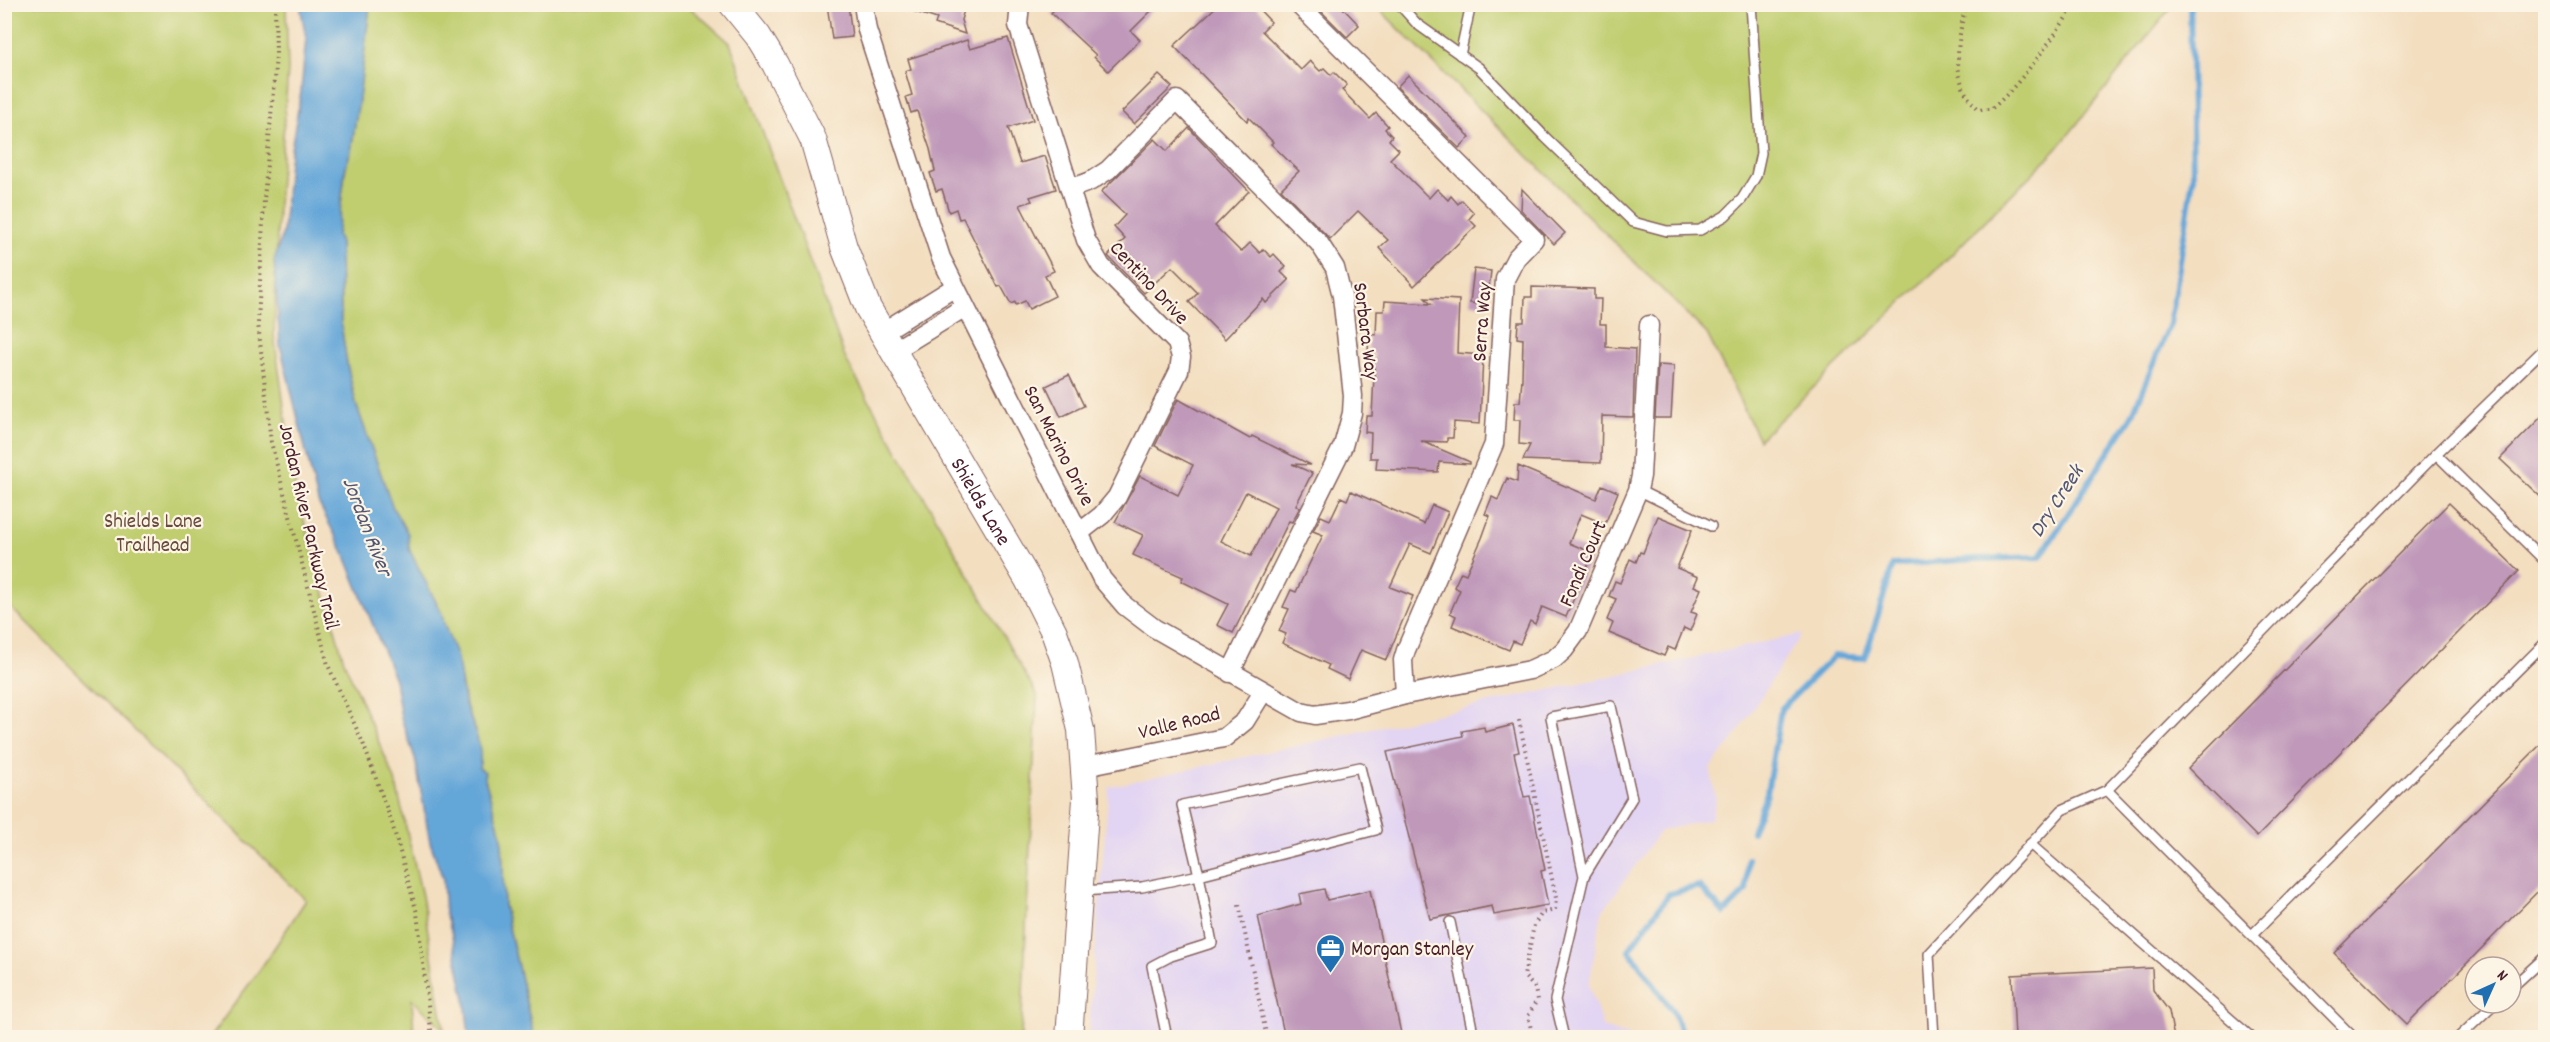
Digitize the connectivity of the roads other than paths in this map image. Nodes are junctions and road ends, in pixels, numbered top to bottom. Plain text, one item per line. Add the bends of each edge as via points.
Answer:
1 (732, 4) edge
2 (863, 4) edge
3 (1020, 4) edge
4 (1298, 4) edge
5 (1399, 4) edge
6 (1471, 4) edge
7 (1751, 4) edge
8 (1460, 55) junction
9 (1070, 189) junction
10 (955, 287) junction
11 (965, 308) junction
12 (1648, 325) dead end
13 (886, 343) junction
14 (2546, 347) edge
15 (2436, 454) junction
16 (1638, 490) junction
17 (1711, 526) dead end
18 (1079, 533) junction
19 (2546, 562) edge
20 (2546, 642) edge
21 (1230, 673) junction
22 (1263, 692) junction
23 (1405, 695) junction
24 (1085, 766) junction
25 (2108, 790) junction
26 (2030, 844) junction
27 (1199, 876) junction
28 (1584, 876) junction
29 (1080, 891) junction
30 (1450, 922) dead end
31 (2252, 935) junction
32 (2546, 956) edge
33 (2523, 977) edge
34 (2482, 1015) edge
35 (1069, 1038) edge
36 (1167, 1038) edge
37 (1474, 1038) edge
38 (1564, 1038) edge
39 (1934, 1038) edge
40 (2252, 1038) edge
41 (2354, 1038) edge
42 (2458, 1038) edge

1 - 13 main road, Shields Lane via 775,64 809,131 852,269
2 - 10 street, San Marino Drive via 867,30 934,243
3 - 9 street, Centino Drive via 1018,25
4 - 23 street, Serra Way via 1534,239 1516,258 1505,279 1494,444 1406,650
5 - 8 lane via 1417,24
6 - 8 lane
7 - 8 lane via 1761,153 1756,176 1742,199 1725,216 1700,230 1667,231 1633,222 1479,68
9 - 18 street, Centino Drive via 1095,258 1172,337 1181,357 1179,371 1122,488 1102,515
9 - 21 street, Sorbara Way via 1108,170 1177,100 1318,243 1340,282 1353,396 1349,430
10 - 11 street, San Marino Drive
10 - 13 street
11 - 13 street
11 - 18 street, San Marino Drive
12 - 16 street, Fondi Court via 1643,459
13 - 24 main road, Shields Lane via 1041,605 1075,697
14 - 15 lane
15 - 19 lane
15 - 25 lane
16 - 17 lane
16 - 23 street, Fondi Court via 1578,631 1554,659 1530,670
18 - 21 street, San Marino Drive via 1102,579 1125,606
20 - 31 lane
21 - 22 street, San Marino Drive
22 - 23 street, San Marino Drive via 1315,715
22 - 24 street, Valle Road via 1245,722 1224,738
24 - 29 main road, Shields Lane
25 - 26 lane via 2062,810
25 - 31 lane
26 - 39 lane via 1929,954
26 - 40 lane
27 - 27 lane via 1376,830 1360,767 1182,805
27 - 29 lane via 1142,887
27 - 36 lane via 1212,943 1152,966
28 - 28 lane via 1551,717 1611,706 1632,798
28 - 38 lane via 1555,1000
29 - 35 main road, Shields Lane
30 - 37 lane
31 - 41 lane
32 - 33 lane
34 - 42 lane

